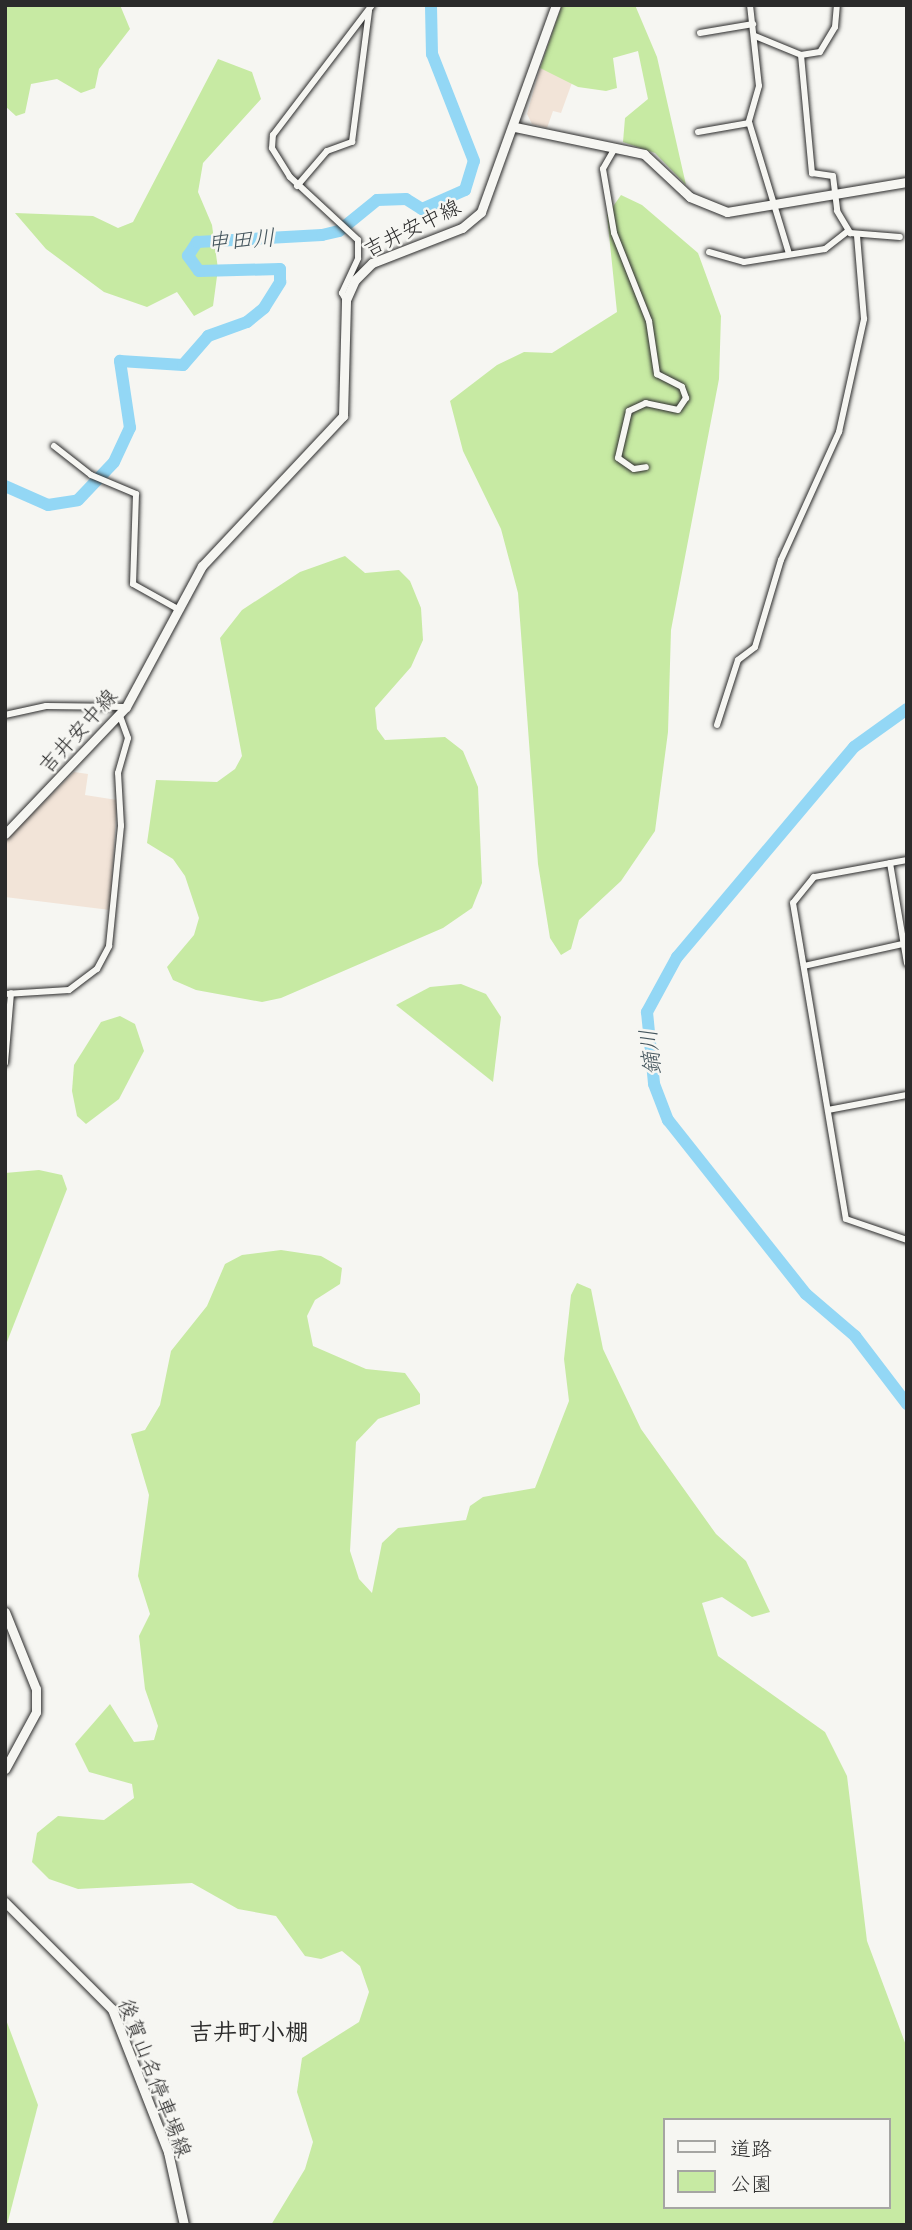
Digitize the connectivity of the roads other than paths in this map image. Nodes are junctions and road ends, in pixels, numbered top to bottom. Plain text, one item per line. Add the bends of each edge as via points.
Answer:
1 (556, 5) edge
2 (750, 5) edge
3 (837, 5) edge
4 (371, 8) edge
5 (753, 24) junction
6 (700, 33) dead end
7 (755, 36) junction
8 (800, 55) junction
9 (749, 123) junction
10 (515, 127) junction
11 (698, 132) dead end
12 (615, 148) junction
13 (907, 182) edge
14 (297, 186) junction
15 (835, 196) junction
16 (774, 208) junction
17 (848, 231) junction
18 (857, 235) junction
19 (900, 237) dead end
20 (709, 252) dead end
21 (789, 254) junction
22 (346, 300) junction
23 (54, 446) dead end
24 (646, 467) dead end
25 (178, 610) junction
26 (126, 707) junction
27 (5, 715) edge
28 (120, 716) junction
29 (717, 725) dead end
30 (5, 834) edge
31 (907, 860) edge
32 (891, 863) junction
33 (905, 943) edge
34 (907, 964) edge
35 (804, 966) junction
36 (8, 993) edge
37 (5, 1063) edge
38 (907, 1095) edge
39 (828, 1110) junction
40 (907, 1240) edge
41 (5, 1612) edge
42 (5, 1769) edge
43 (5, 1902) edge
44 (184, 2225) edge

1 - 10 main road
2 - 5 street
3 - 8 street via 827,48
4 - 14 street via 352,142 327,151
4 - 14 street via 276,123 272,148
5 - 6 street
5 - 7 street
7 - 8 street
7 - 9 street via 759,86
8 - 15 street via 812,173 833,176
9 - 11 street
9 - 16 street via 764,156
10 - 12 main road
10 - 22 main road, 吉井安中線 via 481,212 462,228 372,263
12 - 16 main road via 659,163 706,206 727,212
12 - 24 street via 603,169 614,233 649,321 657,374 682,387 686,398 678,410 646,403 629,411 618,458 634,469
13 - 15 main road
14 - 22 street via 350,234 360,251 342,293
15 - 16 main road
15 - 17 street
16 - 21 street
17 - 18 street
17 - 21 street via 825,250
18 - 19 street
18 - 29 street via 864,319 839,432 781,560 755,647 738,660
20 - 21 street via 744,262
22 - 25 main road, 吉井安中線 via 343,416 202,566
23 - 25 street via 91,474 136,494 133,584
25 - 26 main road, 吉井安中線
26 - 27 street via 46,706
26 - 28 main road, 吉井安中線
28 - 30 main road, 吉井安中線
28 - 36 street via 128,738 118,773 121,826 109,946 97,968 69,990
31 - 32 street
32 - 33 street
32 - 35 street via 814,877 793,903
33 - 34 street
33 - 35 street
35 - 39 street
36 - 37 street
38 - 39 street
39 - 40 street via 849,1224
41 - 42 main road via 36,1689 36,1712
43 - 44 main road, 後賀山名停車場線 via 112,2008 168,2152

